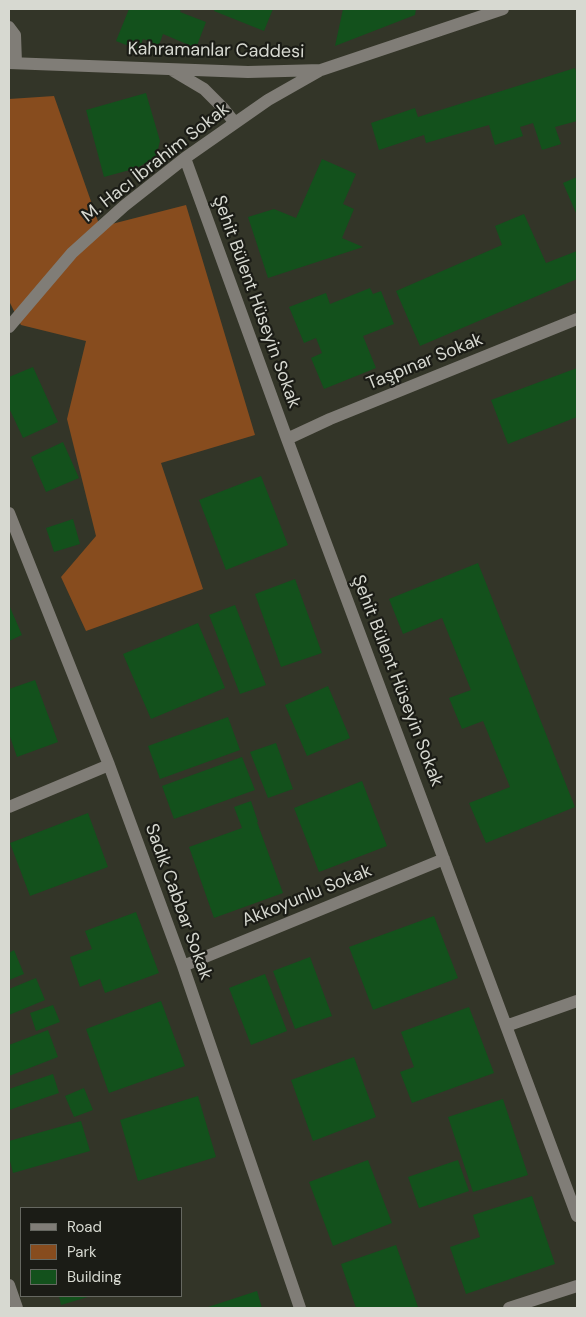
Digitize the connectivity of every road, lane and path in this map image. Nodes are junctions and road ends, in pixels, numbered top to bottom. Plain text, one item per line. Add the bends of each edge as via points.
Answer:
1 (503, 9) edge
2 (9, 27) edge
3 (13, 63) edge
4 (169, 69) junction
5 (321, 70) junction
6 (235, 123) junction
7 (185, 158) junction
8 (577, 319) edge
9 (9, 327) edge
10 (287, 438) junction
11 (9, 513) edge
12 (109, 765) junction
13 (9, 807) edge
14 (444, 859) junction
15 (183, 966) junction
16 (577, 1001) edge
17 (506, 1026) junction
18 (577, 1216) edge
19 (9, 1285) edge
20 (577, 1286) edge
21 (17, 1308) edge
22 (300, 1308) edge
23 (509, 1308) edge

1 - 5 street, Kahramanlar Caddesi
2 - 3 street via 15,35
3 - 4 street, Kahramanlar Caddesi
4 - 5 street, Kahramanlar Caddesi
4 - 6 street via 204,88
5 - 6 street, M. Hacı İbrahim Sokak
6 - 7 street, M. Hacı İbrahim Sokak
7 - 9 street, M. Hacı İbrahim Sokak via 124,206 72,253
7 - 10 street, Şehit Bülent Hüseyin Sokak
8 - 10 street, Taşpınar Sokak
10 - 14 street, Şehit Bülent Hüseyin Sokak
11 - 12 street, Sadık Cabbar Sokak
12 - 13 street
12 - 15 street, Sadık Cabbar Sokak
14 - 15 street, Akkoyunlu Sokak
14 - 17 street, Şehit Bülent Hüseyin Sokak
15 - 22 street, Sadık Cabbar Sokak
16 - 17 street
17 - 18 street, Şehit Bülent Hüseyin Sokak
19 - 21 street
20 - 23 street

